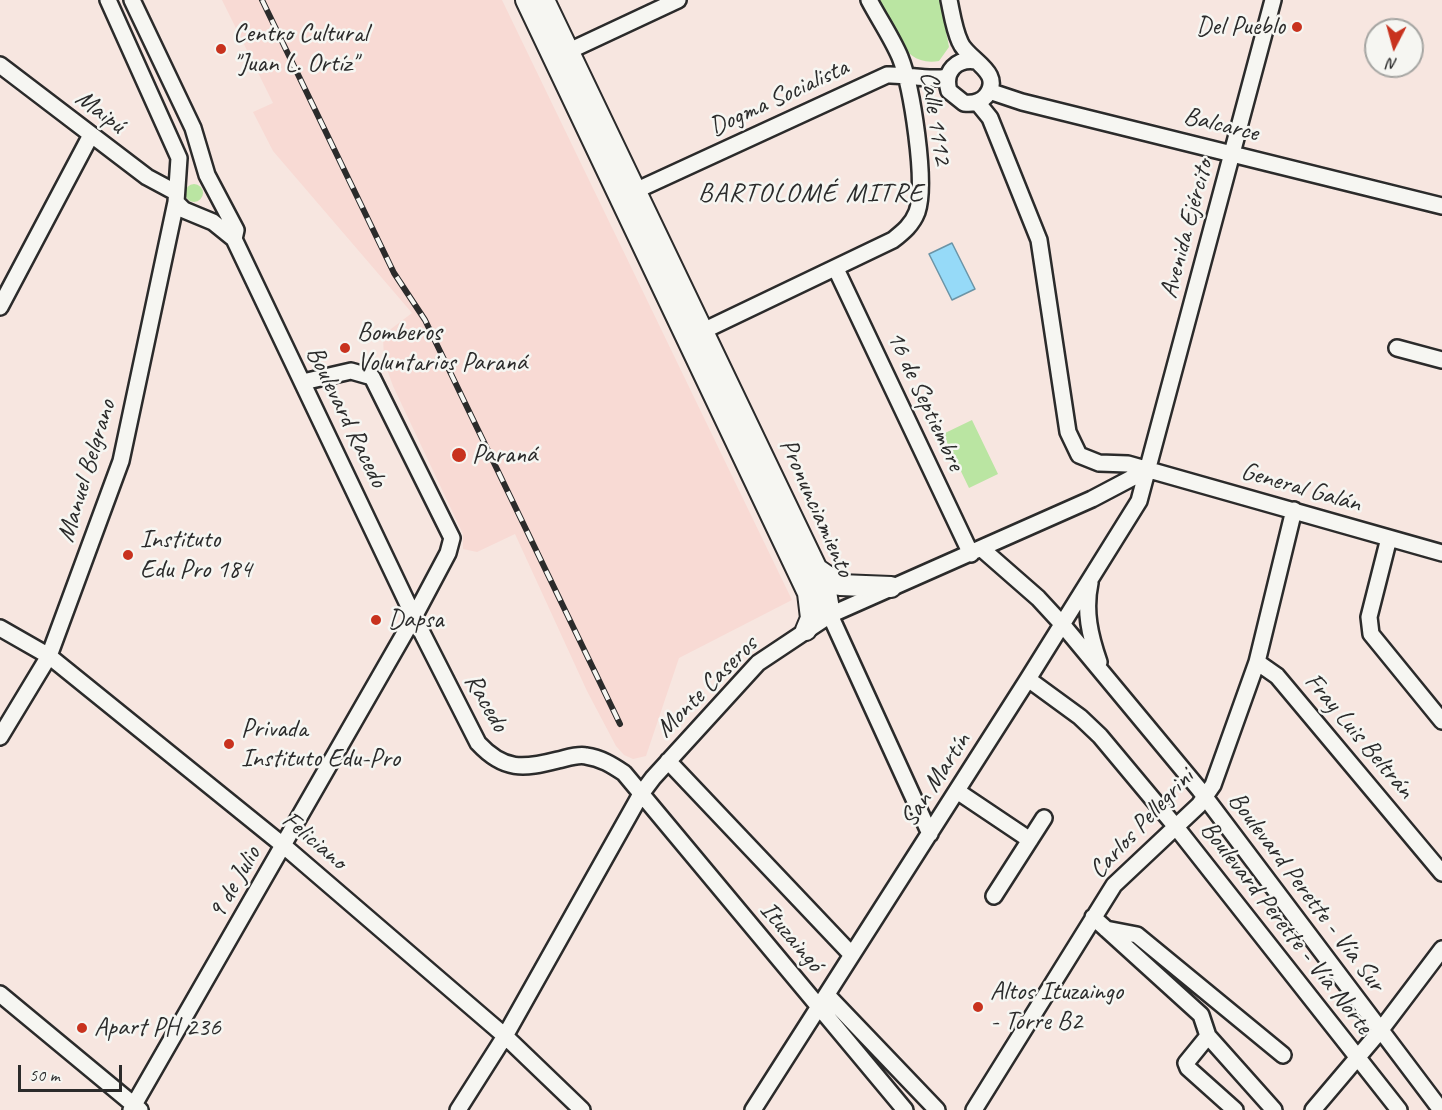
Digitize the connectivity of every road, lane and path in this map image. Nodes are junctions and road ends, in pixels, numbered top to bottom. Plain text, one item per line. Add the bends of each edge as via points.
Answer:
1 (108, 0) edge
2 (132, 0) edge
3 (526, 0) edge
4 (544, 0) edge
5 (678, 0) edge
6 (870, 0) edge
7 (949, 0) edge
8 (1274, 0) edge
9 (569, 51) junction
10 (976, 61) junction
11 (0, 65) edge
12 (906, 74) junction
13 (947, 77) junction
14 (983, 96) junction
15 (91, 135) junction
16 (1232, 153) junction
17 (207, 175) junction
18 (635, 191) junction
19 (176, 192) junction
20 (216, 192) junction
21 (1442, 206) edge
22 (194, 213) junction
23 (234, 239) junction
24 (836, 269) junction
25 (0, 307) edge
26 (703, 331) junction
27 (1397, 348) dead end
28 (1442, 360) edge
29 (303, 382) junction
30 (1147, 470) junction
31 (1294, 510) junction
32 (1389, 538) junction
33 (977, 551) junction
34 (1442, 553) edge
35 (817, 569) junction
36 (1092, 576) junction
37 (891, 587) junction
38 (808, 593) junction
39 (830, 615) junction
40 (414, 617) junction
41 (1062, 624) junction
42 (0, 628) edge
43 (806, 630) junction
44 (49, 656) junction
45 (1257, 662) junction
46 (1103, 674) junction
47 (1028, 680) junction
48 (1442, 721) edge
49 (0, 737) edge
50 (668, 761) junction
51 (957, 791) junction
52 (641, 794) junction
53 (1205, 798) junction
54 (1044, 818) dead end
55 (1176, 828) junction
56 (930, 834) junction
57 (1030, 840) junction
58 (284, 846) junction
59 (1442, 873) edge
60 (994, 896) dead end
61 (1093, 917) junction
62 (1106, 929) junction
63 (1442, 949) edge
64 (852, 955) junction
65 (0, 994) edge
66 (823, 1002) junction
67 (1380, 1031) junction
68 (505, 1036) junction
69 (1208, 1036) junction
70 (1283, 1055) dead end
71 (1356, 1057) junction
72 (135, 1108) edge
73 (458, 1110) edge
74 (582, 1110) edge
75 (753, 1110) edge
76 (905, 1110) edge
77 (937, 1110) edge
78 (974, 1110) edge
79 (1235, 1110) edge
80 (1274, 1110) edge
81 (1313, 1110) edge
82 (1399, 1110) edge
83 (1441, 1110) edge

1 - 19 street via 179,158
2 - 17 street, Boulevard Racedo via 193,128
3 - 38 main road, Pronunciamiento
4 - 9 main road, Pronunciamiento
5 - 9 street
6 - 12 street, Calle 1112
7 - 10 street via 960,43
8 - 16 street, Avenida Ejército
9 - 18 main road, Pronunciamiento
10 - 13 street via 961,61
10 - 14 street via 990,76
11 - 15 street, Maipú
12 - 13 street, Dogma Socialista via 932,80
12 - 18 street, Dogma Socialista via 887,75
12 - 24 street, Calle 1112 via 921,190 916,215 910,226 893,240
13 - 14 street via 952,96 964,103
14 - 16 street, Balcarce
14 - 30 street, General Galán via 1040,240 1068,432 1074,448 1089,460
15 - 19 street, Maipú via 147,177
15 - 25 street
16 - 21 street, Balcarce
16 - 30 street, Avenida Ejército
17 - 19 street via 186,176
17 - 20 street, Boulevard Racedo
18 - 26 main road, Pronunciamiento
19 - 22 street, Boulevard Racedo via 184,210
19 - 44 street, Manuel Belgrano via 121,461
20 - 22 street via 209,208
20 - 23 street, Boulevard Racedo via 236,230
22 - 23 street, Boulevard Racedo
23 - 29 street, Boulevard Racedo
24 - 26 street
24 - 33 street, 16 de Septiembre
26 - 35 main road, Pronunciamiento
27 - 28 street
29 - 40 street, Boulevard Racedo
29 - 40 street, 9 de Julio via 351,371 372,377 452,538
30 - 31 street, General Galán
30 - 33 street, Monte Caseros
30 - 36 street, San Martín via 1139,501
31 - 32 street, General Galán
31 - 45 street, Carlos Pellegrini
32 - 34 street, General Galán
32 - 48 street via 1369,617 1371,634
33 - 37 street, Monte Caseros
33 - 41 street, Boulevard Perette - Vía Sur via 1038,598
35 - 37 main road via 840,585
35 - 39 main road, Pronunciamiento via 825,586
36 - 41 street, San Martín
36 - 46 street via 1087,609
37 - 39 street, Monte Caseros
38 - 39 main road, Pronunciamiento
38 - 43 main road via 811,618
39 - 43 street, Monte Caseros
39 - 56 street
40 - 52 street, Racedo via 470,730 491,757 527,768 584,755 608,762 624,773
40 - 58 street, 9 de Julio
41 - 46 street, Boulevard Perette - Vía Sur
41 - 47 street, San Martín
42 - 44 street, Feliciano
43 - 50 street, Monte Caseros via 758,663
44 - 49 street, Manuel Belgrano
44 - 58 street, Feliciano
45 - 53 street, Carlos Pellegrini via 1226,753
45 - 59 street, Fray Luis Beltrán via 1277,676
46 - 53 street, Boulevard Perette - Vía Sur
47 - 51 street, San Martín
47 - 55 street, Boulevard Perette - Vía Norte via 1100,736
50 - 52 street, Monte Caseros
50 - 64 street
51 - 56 street, San Martín
51 - 57 street
52 - 66 street, Ituzaingó
52 - 68 street, Monte Caseros
53 - 55 street, Carlos Pellegrini
53 - 67 street, Boulevard Perette - Vía Sur
54 - 57 street
55 - 61 street, Carlos Pellegrini via 1114,885
55 - 71 street, Boulevard Perette - Vía Norte
56 - 64 street, San Martín
57 - 60 street
58 - 68 street, Feliciano
58 - 72 street, 9 de Julio
61 - 62 street
61 - 78 street, Carlos Pellegrini
62 - 69 street via 1201,1016
62 - 70 street via 1137,935
63 - 67 street
64 - 66 street, San Martín
65 - 72 street
66 - 75 street, San Martín
66 - 76 street, Ituzaingó
66 - 77 street
67 - 71 street
67 - 83 street, Boulevard Perette - Vía Sur
68 - 73 street, Monte Caseros
68 - 74 street, Feliciano
69 - 79 street via 1186,1062 1188,1068
69 - 80 street
71 - 81 street
71 - 82 street, Boulevard Perette - Vía Norte

